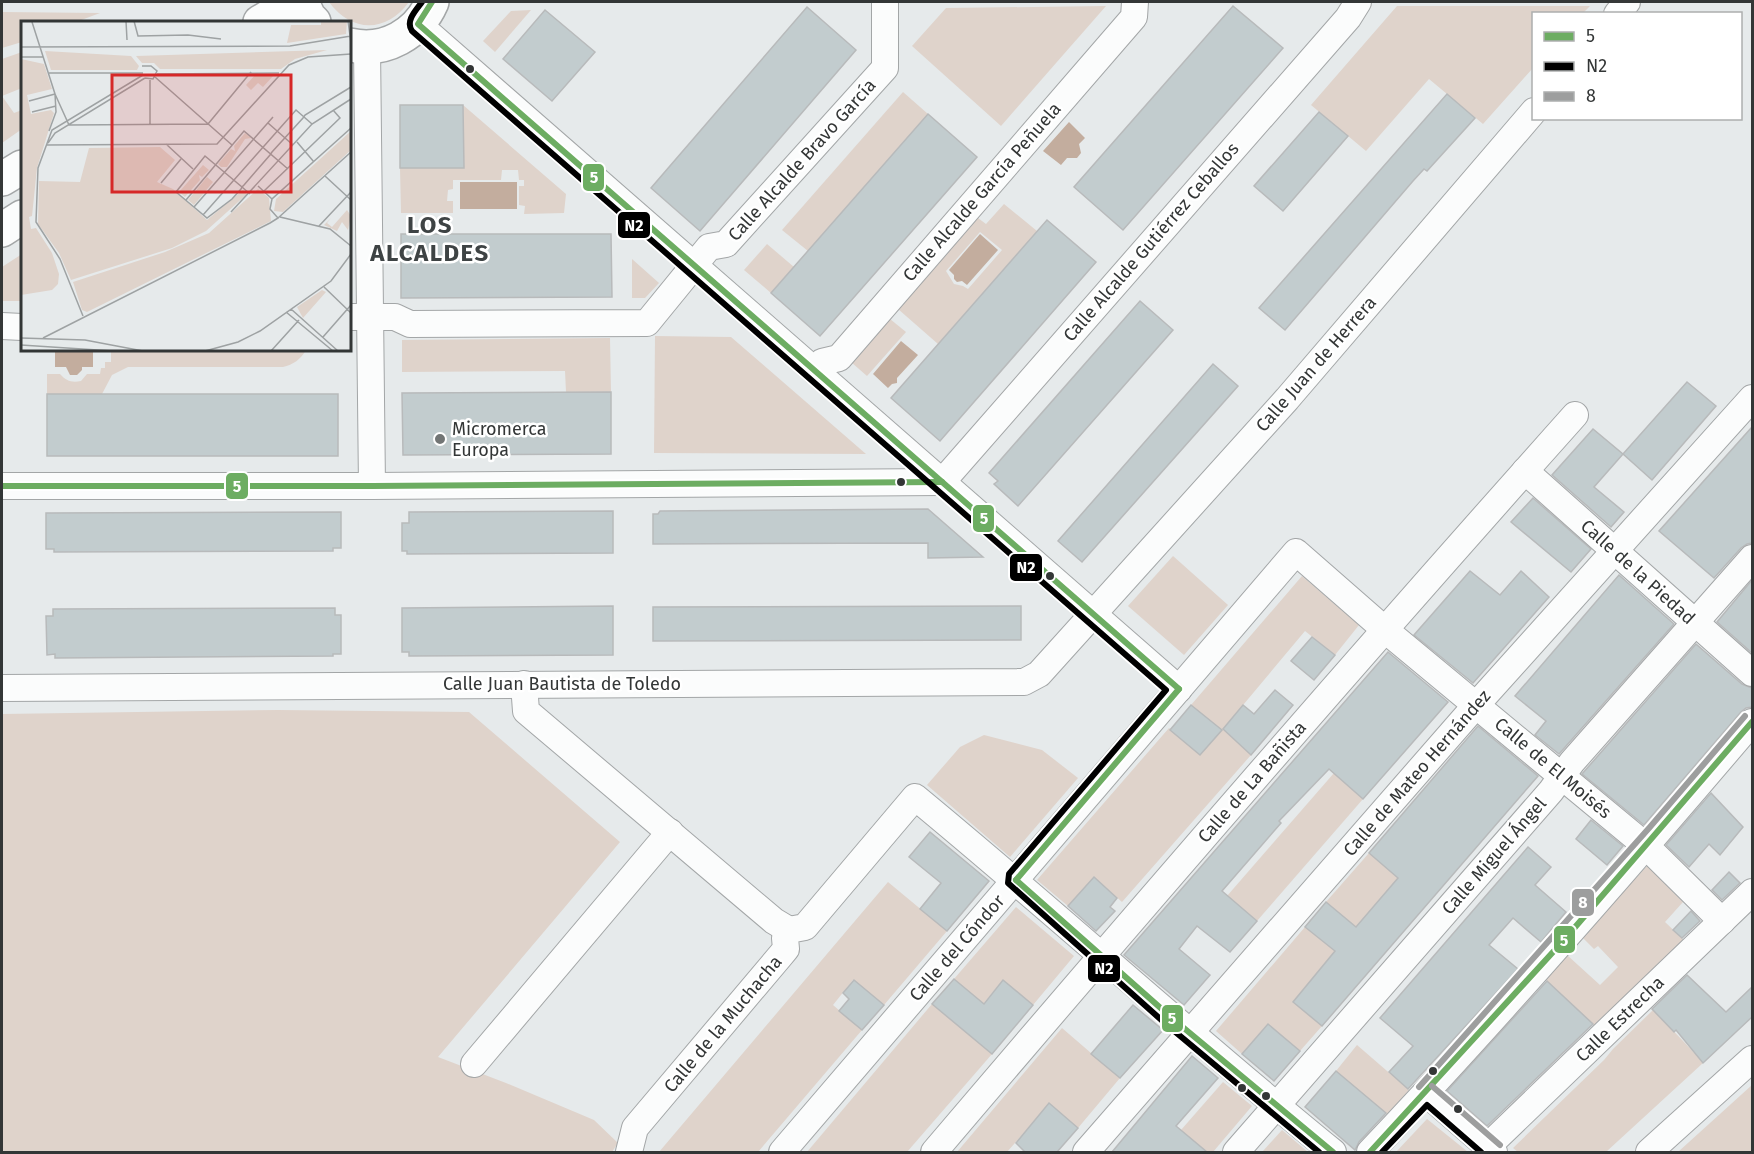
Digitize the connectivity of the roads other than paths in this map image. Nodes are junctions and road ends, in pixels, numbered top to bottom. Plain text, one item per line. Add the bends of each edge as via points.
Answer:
1 (294, 2) edge
2 (302, 2) edge
3 (885, 2) edge
4 (1135, 2) edge
5 (1358, 2) edge
6 (425, 13) edge
7 (262, 21) edge
8 (313, 21) edge
9 (358, 47) edge
10 (1532, 112) edge
11 (21, 168) edge
12 (2, 179) edge
13 (21, 218) edge
14 (2, 230) edge
15 (693, 264) junction
16 (360, 317) edge
17 (2, 326) edge
18 (21, 327) edge
19 (815, 371) junction
20 (1752, 398) edge
21 (1575, 415) dead end
22 (1525, 471) junction
23 (942, 482) junction
24 (2, 486) edge
25 (372, 486) junction
26 (1615, 551) junction
27 (1296, 552) joint
28 (1752, 558) edge
29 (1094, 613) junction
30 (1695, 623) junction
31 (1384, 629) junction
32 (1752, 673) edge
33 (524, 684) junction
34 (2, 688) edge
35 (1179, 689) junction
36 (1477, 704) junction
37 (1752, 722) edge
38 (1562, 777) junction
39 (670, 832) junction
40 (1646, 846) junction
41 (1016, 880) junction
42 (1752, 892) edge
43 (1722, 921) junction
44 (789, 930) junction
45 (1101, 956) junction
46 (1191, 1033) junction
47 (1752, 1059) edge
48 (474, 1064) dead end
49 (1426, 1093) junction
50 (1276, 1106) junction
51 (1491, 1150) edge
52 (628, 1152) edge
53 (782, 1152) edge
54 (934, 1152) edge
55 (1086, 1152) edge
56 (1236, 1152) edge
57 (1333, 1152) edge
58 (1370, 1152) edge
59 (1649, 1152) edge

1 - 7 main road
2 - 8 main road
3 - 15 street, Calle Alcalde Bravo García via 885,68 726,244 709,247
4 - 19 street, Calle Alcalde García Peñuela via 1134,17 839,358 822,363
5 - 23 street, Calle Alcalde Gutiérrez Ceballos
6 - 9 main road via 404,37 386,45
6 - 15 street
9 - 16 street
10 - 29 street, Calle Juan de Herrera via 1287,399
11 - 12 main road
13 - 14 main road
15 - 16 street, Calle Alcalde Bravo García via 647,323 410,324 395,317
15 - 19 street
16 - 25 street
17 - 18 street
19 - 23 street
20 - 26 street, Calle de Mateo Hernández
21 - 22 street, Calle de La Bañista
22 - 26 street, Calle de la Piedad
22 - 31 street, Calle de La Bañista
23 - 25 street
23 - 29 street
24 - 25 street
26 - 30 street, Calle de la Piedad
26 - 36 street, Calle de Mateo Hernández
27 - 31 street, Calle de El Moisés
27 - 35 street, Calle del Cóndor
28 - 30 street, Calle Miguel Ángel
29 - 33 street, Calle Juan Bautista de Toledo via 1039,674 1024,682
29 - 35 street
30 - 32 street, Calle de la Piedad
30 - 38 street, Calle Miguel Ángel
31 - 36 street, Calle de El Moisés
31 - 45 street, Calle de La Bañista
33 - 34 street, Calle Juan Bautista de Toledo
33 - 39 street via 526,711
35 - 41 street, Calle del Cóndor
36 - 38 street, Calle de El Moisés
36 - 46 street, Calle de Mateo Hernández
37 - 40 street
38 - 40 street, Calle de El Moisés
38 - 50 street, Calle Miguel Ángel
39 - 44 street
39 - 48 street
40 - 43 street, Calle de El Moisés
40 - 49 street
41 - 44 street via 915,796 805,927
41 - 45 street
41 - 53 street, Calle del Cóndor
42 - 43 street, Calle Estrecha
43 - 51 street, Calle Estrecha
44 - 52 street, Calle de la Muchacha via 786,949 635,1128
45 - 46 street
45 - 54 street, Calle de La Bañista
46 - 50 street
46 - 55 street, Calle de Mateo Hernández
47 - 59 street
49 - 51 street
49 - 58 street
50 - 56 street, Calle Miguel Ángel
50 - 57 street

